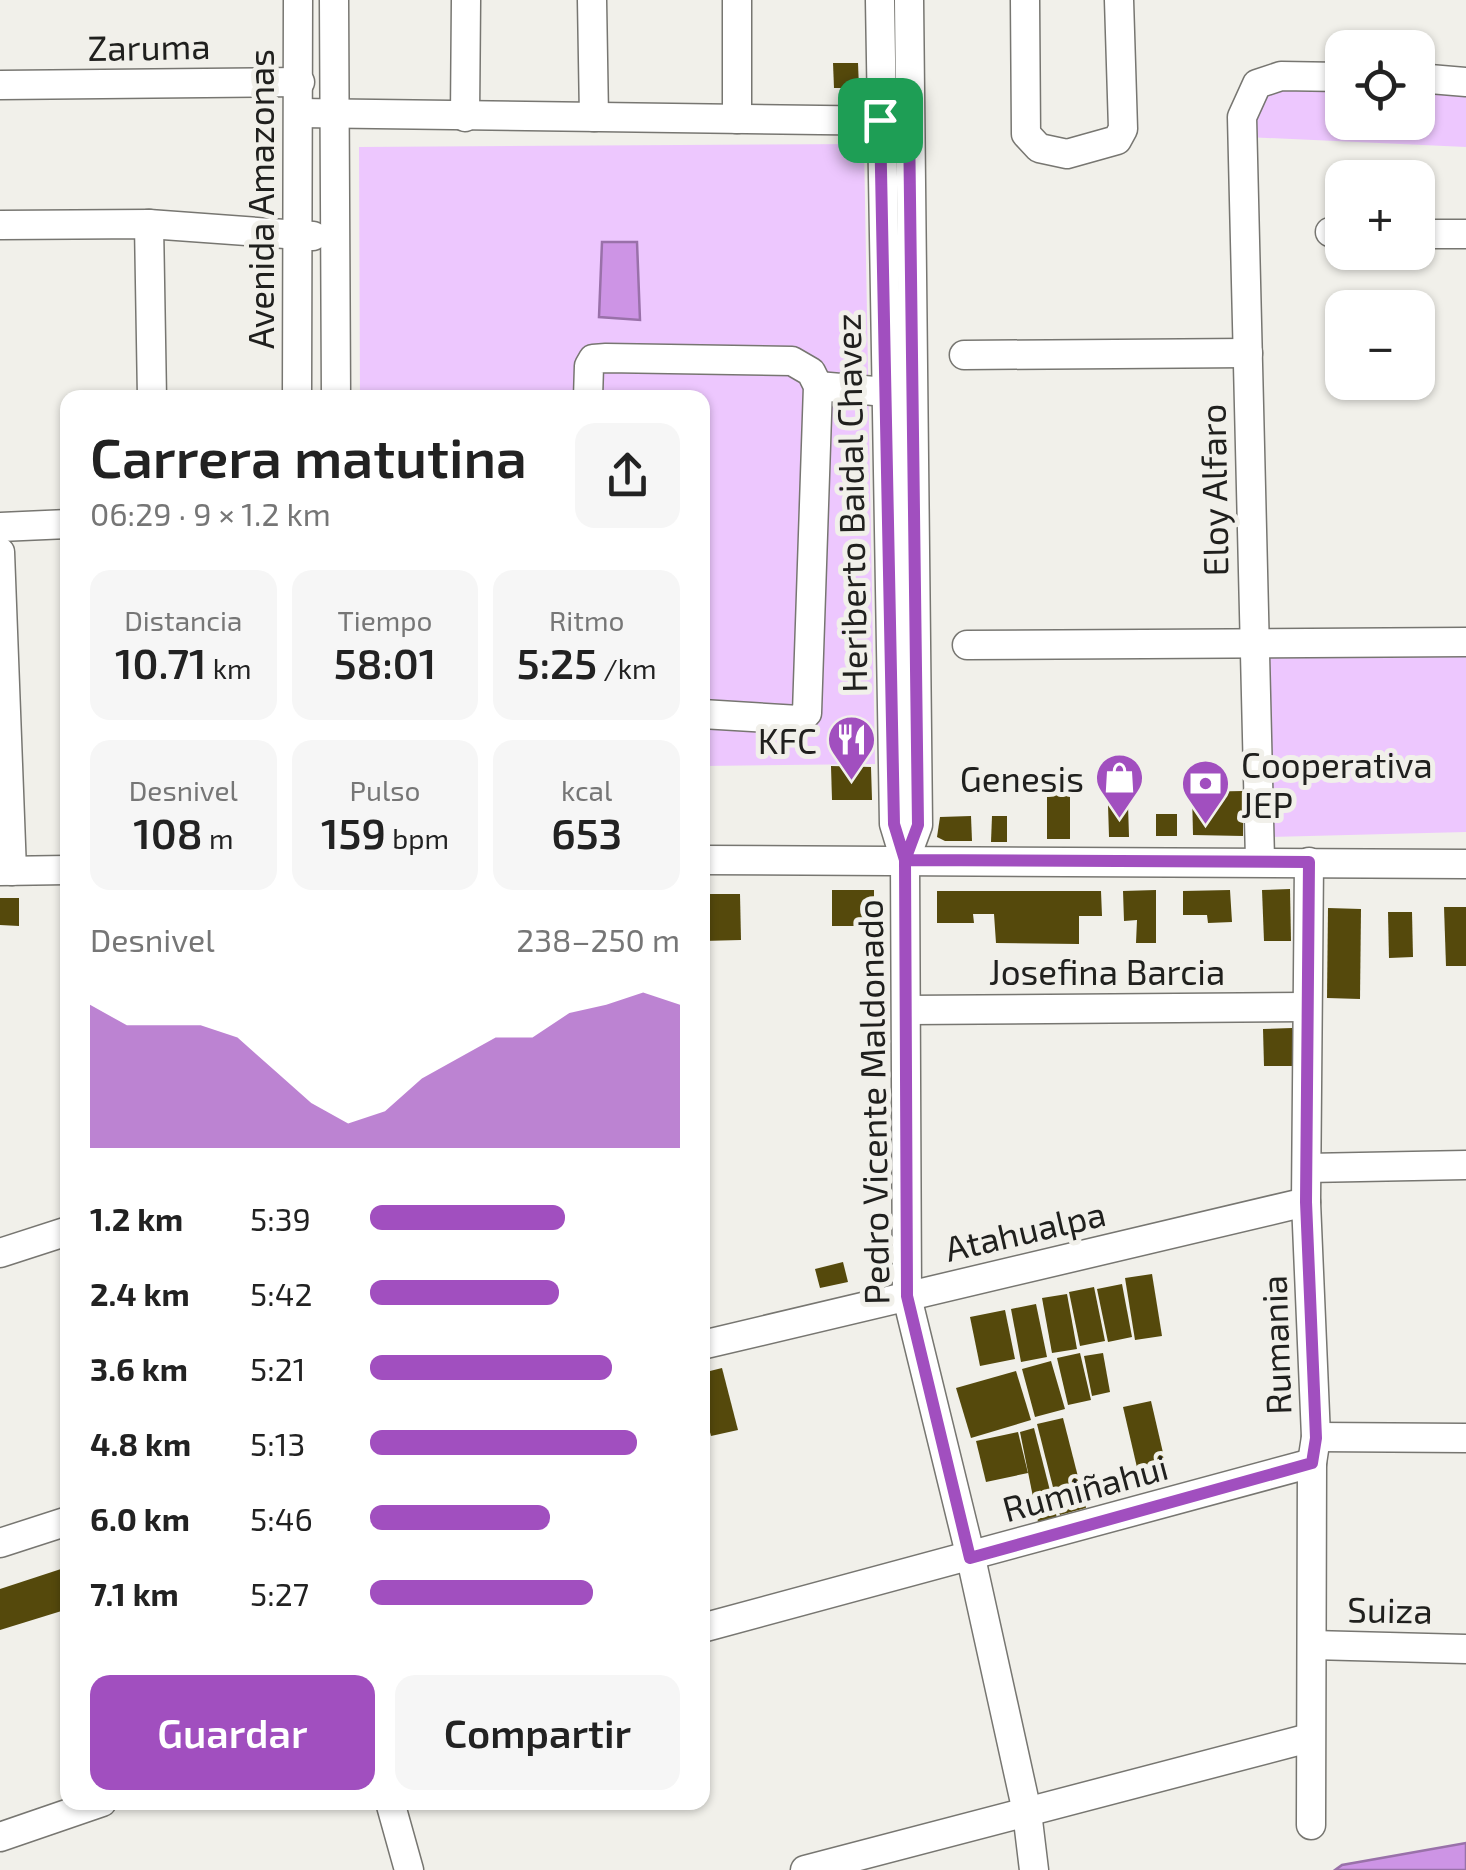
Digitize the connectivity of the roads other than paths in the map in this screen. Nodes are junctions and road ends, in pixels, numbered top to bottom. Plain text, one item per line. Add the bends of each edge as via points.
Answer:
1 (298, 0) edge
2 (334, 0) edge
3 (466, 0) edge
4 (592, 0) edge
5 (737, 0) edge
6 (880, 0) edge
7 (909, 0) edge
8 (1025, 0) edge
9 (1119, 0) edge
10 (1325, 77) edge
11 (1435, 79) edge
12 (300, 82) junction
13 (1466, 82) edge
14 (0, 85) edge
15 (299, 113) junction
16 (334, 115) junction
17 (465, 117) junction
18 (594, 117) junction
19 (736, 119) junction
20 (880, 120) junction
21 (909, 121) junction
22 (149, 224) junction
23 (0, 225) edge
24 (1435, 234) edge
25 (1466, 234) edge
26 (296, 236) junction
27 (334, 236) junction
28 (1248, 353) junction
29 (964, 355) dead end
30 (818, 386) junction
31 (152, 390) edge
32 (297, 390) edge
33 (336, 390) edge
34 (588, 390) edge
35 (886, 392) junction
36 (60, 524) edge
37 (0, 527) edge
38 (0, 552) edge
39 (1254, 642) junction
40 (1466, 642) edge
41 (967, 645) dead end
42 (2, 681) edge
43 (710, 714) edge
44 (710, 860) edge
45 (905, 860) junction
46 (1260, 860) junction
47 (1309, 862) junction
48 (1466, 864) edge
49 (60, 870) edge
50 (6, 871) edge
51 (1306, 1007) junction
52 (908, 1010) junction
53 (1466, 1165) edge
54 (1307, 1168) junction
55 (1306, 1202) junction
56 (60, 1233) edge
57 (0, 1254) edge
58 (907, 1296) junction
59 (710, 1343) edge
60 (1466, 1438) edge
61 (1314, 1450) junction
62 (60, 1524) edge
63 (0, 1543) edge
64 (970, 1558) junction
65 (710, 1626) edge
66 (1312, 1645) junction
67 (1466, 1649) edge
68 (1309, 1738) junction
69 (79, 1810) edge
70 (392, 1810) edge
71 (1026, 1812) junction
72 (1311, 1824) dead end
73 (0, 1838) edge
74 (410, 1870) edge
75 (805, 1870) edge
76 (1034, 1870) edge

1 - 12 street, Avenida Amazonas
2 - 16 street
3 - 17 street
4 - 18 street
5 - 19 street
6 - 20 street, Heriberto Baidal Chavez
7 - 21 street, Heriberto Baidal Chavez
8 - 9 street via 1026,134 1039,148 1067,154 1109,144 1123,129
10 - 28 street, Eloy Alfaro via 1281,76 1257,84 1242,118
11 - 13 street
12 - 14 street, Zaruma
12 - 15 street, Avenida Amazonas
15 - 16 street
15 - 26 street, Avenida Amazonas
16 - 17 street
16 - 27 street
17 - 18 street
18 - 19 street
19 - 20 street
20 - 21 street
20 - 35 street, Heriberto Baidal Chavez
21 - 45 street, Heriberto Baidal Chavez via 918,825
22 - 23 street
22 - 26 street
22 - 31 street
24 - 25 street
26 - 27 street
26 - 32 street, Avenida Amazonas
27 - 33 street
28 - 29 street
28 - 39 street, Eloy Alfaro
30 - 34 street via 811,372 792,361 606,358 588,366
30 - 35 street
30 - 43 street via 807,712 799,720
35 - 45 street, Heriberto Baidal Chavez via 894,824
36 - 37 street
38 - 42 street
39 - 40 street
39 - 41 street
39 - 46 street, Eloy Alfaro
42 - 50 street
44 - 45 street
45 - 46 street
45 - 52 street, Pedro Vicente Maldonado
46 - 47 street
47 - 48 street
47 - 51 street, Rumania
49 - 50 street
51 - 52 street, Josefina Barcia
51 - 54 street, Rumania
52 - 58 street, Pedro Vicente Maldonado
53 - 54 street
54 - 55 street, Rumania
55 - 58 street, Atahualpa
55 - 61 street, Rumania
56 - 57 street
58 - 59 street, Atahualpa
58 - 64 street, Pedro Vicente Maldonado
60 - 61 street, Rumiñahui
61 - 64 street, Rumiñahui
61 - 66 street, Rumania
62 - 63 street
64 - 65 street, Rumiñahui
64 - 71 street, Pedro Vicente Maldonado
66 - 67 street, Suiza
66 - 68 street, Rumania
68 - 71 street
68 - 72 street, Rumania
69 - 73 street
70 - 74 street
71 - 75 street
71 - 76 street, Pedro Vicente Maldonado

